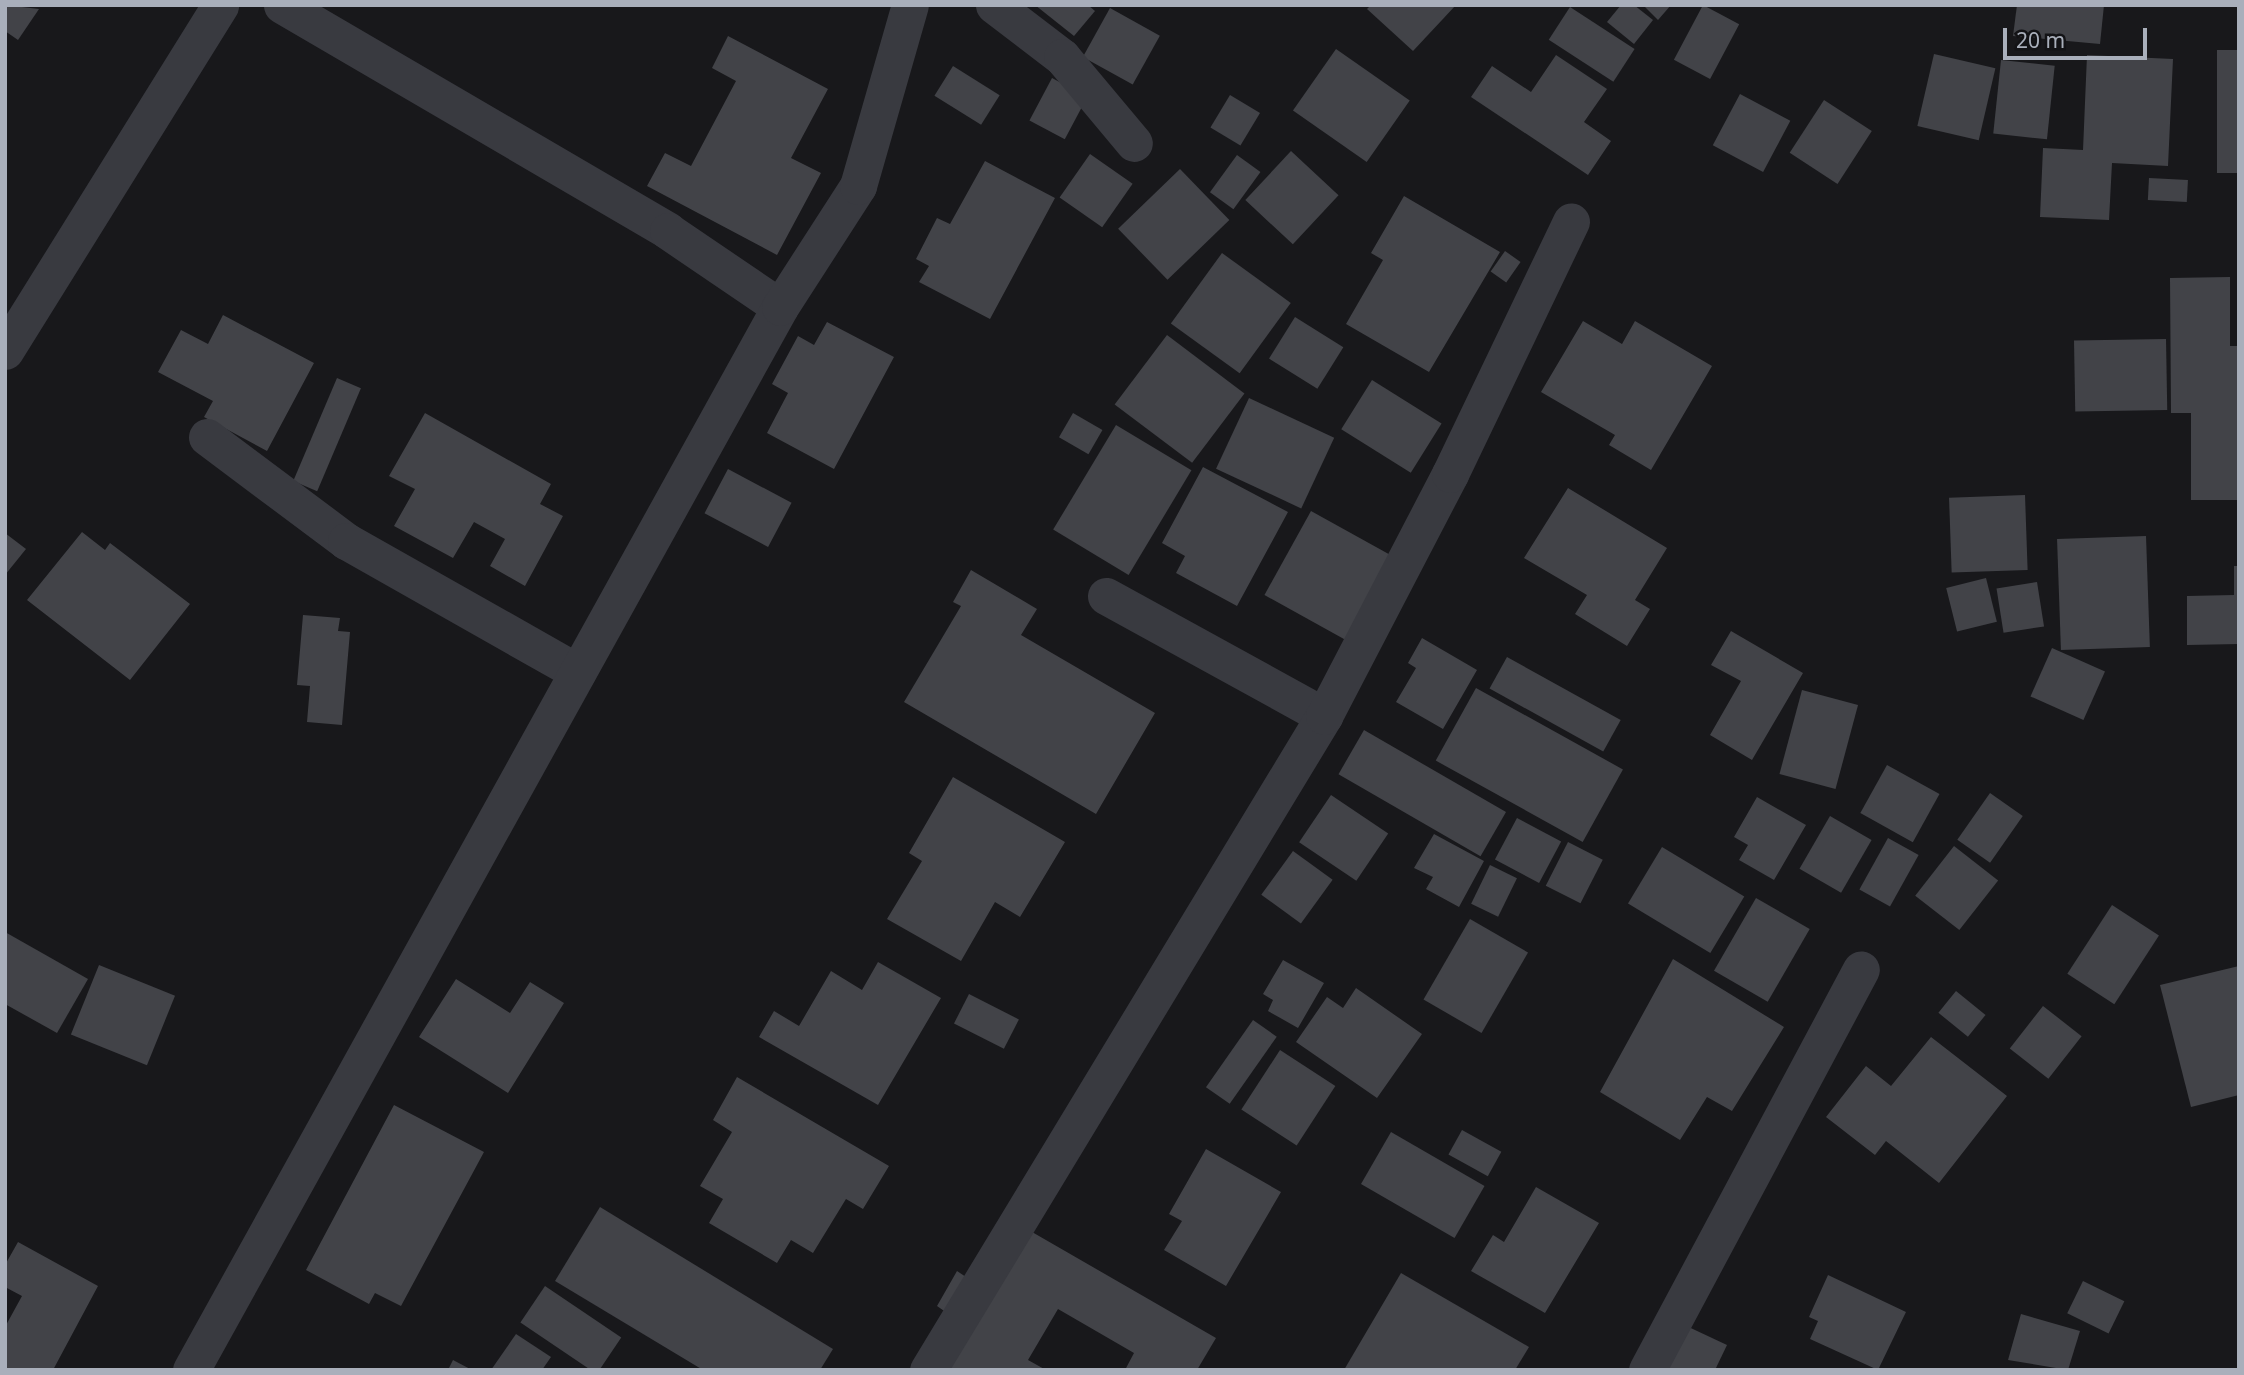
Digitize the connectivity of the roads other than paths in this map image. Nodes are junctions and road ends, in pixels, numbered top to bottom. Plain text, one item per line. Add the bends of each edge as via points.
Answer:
1 (220, 5) edge
2 (282, 5) edge
3 (911, 5) edge
4 (994, 5) edge
5 (1135, 143) dead end
6 (1571, 221) dead end
7 (779, 307) junction
8 (5, 351) edge
9 (207, 437) dead end
10 (1106, 596) dead end
11 (578, 672) junction
12 (1324, 716) junction
13 (1861, 970) dead end
14 (191, 1370) edge
15 (928, 1370) edge
16 (1647, 1370) edge

1 - 8 street
2 - 7 street via 668,231
3 - 7 street via 858,186
4 - 5 street via 1062,57
6 - 12 street via 1450,474
7 - 11 street
9 - 11 street via 346,541
10 - 12 street
11 - 14 street
12 - 15 street
13 - 16 street

